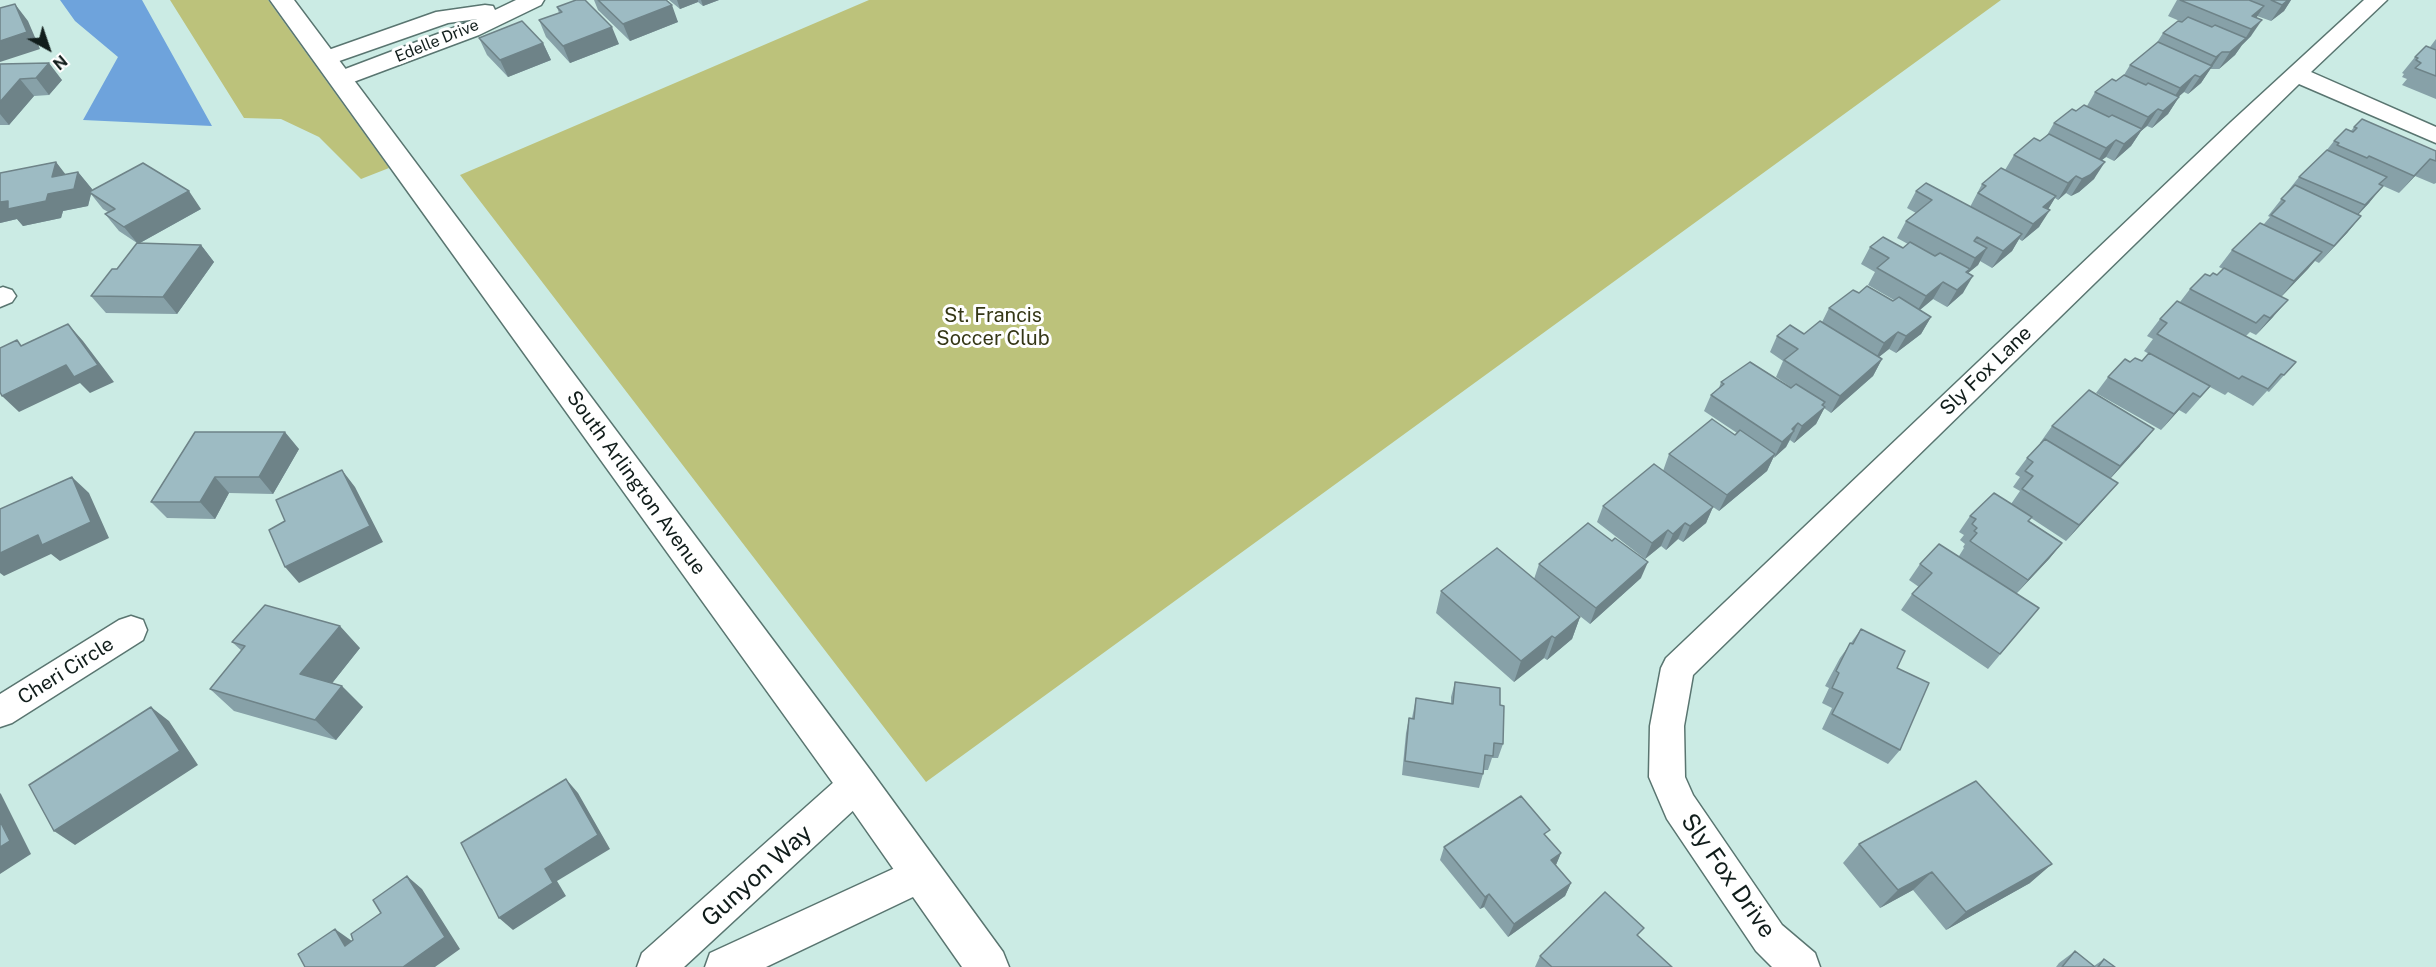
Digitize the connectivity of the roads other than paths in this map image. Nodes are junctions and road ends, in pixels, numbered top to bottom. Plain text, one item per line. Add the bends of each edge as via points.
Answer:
1 (282, 0) edge
2 (2376, 0) edge
3 (525, 3) edge
4 (332, 69) junction
5 (2296, 74) junction
6 (2436, 136) edge
7 (131, 630) dead end
8 (0, 712) edge
9 (1667, 777) joint
10 (857, 784) junction
11 (921, 874) junction
12 (656, 967) edge
13 (724, 967) edge
14 (988, 967) edge
15 (1801, 967) edge

1 - 4 street, South Arlington Avenue
2 - 5 street, Sly Fox Lane
3 - 4 street, Edelle Drive via 471,30
4 - 10 street, South Arlington Avenue
5 - 6 street
5 - 9 street, Sly Fox Lane via 1678,668 1667,726
7 - 8 street, Cheri Circle
9 - 15 street, Sly Fox Drive via 1680,807 1769,938
10 - 11 street, South Arlington Avenue
10 - 12 street, Gunyon Way
11 - 13 street
11 - 14 street, South Arlington Avenue

